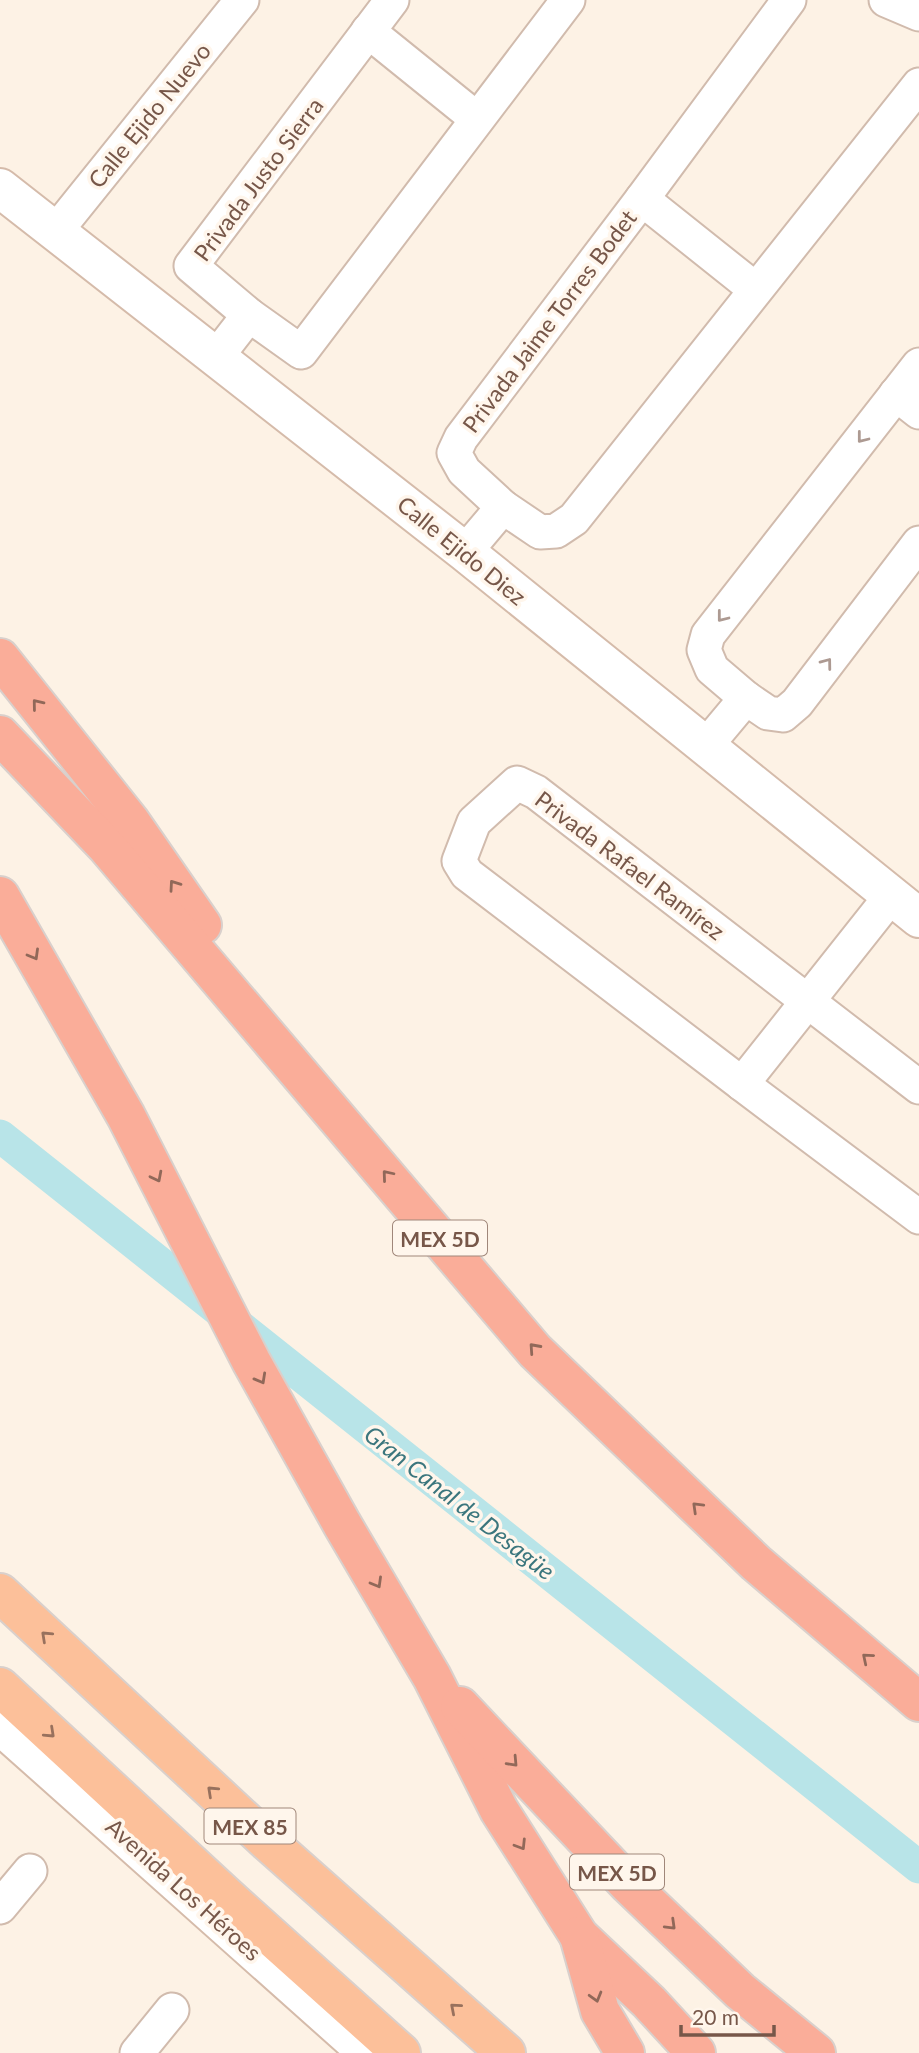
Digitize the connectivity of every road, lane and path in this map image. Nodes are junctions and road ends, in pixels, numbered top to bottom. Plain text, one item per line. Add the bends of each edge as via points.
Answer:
1 (242, 0) edge
2 (392, 0) edge
3 (568, 0) edge
4 (789, 0) edge
5 (886, 0) edge
6 (919, 14) edge
7 (368, 31) junction
8 (919, 85) edge
9 (477, 118) junction
10 (0, 188) edge
11 (642, 200) junction
12 (56, 231) junction
13 (755, 289) junction
14 (249, 315) junction
15 (217, 356) junction
16 (919, 365) edge
17 (907, 403) edge
18 (503, 507) junction
19 (919, 542) edge
20 (465, 552) junction
21 (0, 658) edge
22 (747, 698) junction
23 (0, 735) edge
24 (705, 747) junction
25 (0, 896) edge
26 (905, 907) edge
27 (807, 1000) junction
28 (741, 1084) junction
29 (919, 1087) edge
30 (326, 1102) junction
31 (919, 1217) edge
32 (0, 1593) edge
33 (432, 1677) junction
34 (0, 1686) edge
35 (919, 1702) edge
36 (0, 1725) edge
37 (30, 1871) dead end
38 (0, 1907) edge
39 (579, 1936) junction
40 (172, 2010) dead end
41 (137, 2053) edge
42 (368, 2053) edge
43 (401, 2053) edge
44 (506, 2053) edge
45 (625, 2053) edge
46 (696, 2053) edge
47 (816, 2053) edge

1 - 12 street, Calle Ejido Nuevo
2 - 7 street, Privada Justo Sierra
3 - 9 street, Privada Justo Sierra
4 - 11 street, Privada Jaime Torres Bodet
5 - 6 street
7 - 9 street
7 - 14 street, Privada Justo Sierra via 191,266
8 - 13 street, Privada Jaime Torres Bodet
9 - 14 street, Privada Justo Sierra via 301,352
10 - 12 main road, Calle Ejido Diez
11 - 13 street, Privada Jaime Torres Bodet
11 - 18 street, Privada Jaime Torres Bodet via 454,453 464,471
12 - 15 main road, Calle Ejido Diez
13 - 18 street, Privada Jaime Torres Bodet via 574,519 556,531 540,532
14 - 15 street
15 - 20 main road, Calle Ejido Diez
16 - 17 street
17 -> 22 street via 708,635 704,650 712,669
18 - 20 street
22 -> 19 street via 768,713 783,715 797,703
20 - 24 main road, Calle Ejido Diez
30 -> 21 highway via 130,821
22 - 24 street
23 - 30 highway, MEX 5D via 106,846
24 - 26 main road, Calle Ejido Diez
25 -> 33 highway, MEX 5D via 126,1116 251,1361
26 - 27 street
27 - 28 street
27 - 28 street, Privada Rafael Ramírez via 536,792 517,783 474,822 459,861 467,874
27 - 29 street, Privada Rafael Ramírez
28 - 31 street, Privada Rafael Ramírez
35 -> 30 highway, MEX 5D via 756,1563 536,1351
44 -> 32 highway, MEX 85 via 268,1842
33 -> 39 highway via 499,1810
33 -> 47 highway, MEX 5D via 628,1884 740,1991
34 -> 43 highway, MEX 85
36 - 42 main road, Avenida Los Héroes
37 - 38 street
39 -> 45 highway via 600,2011
39 - 46 highway
40 - 41 street

